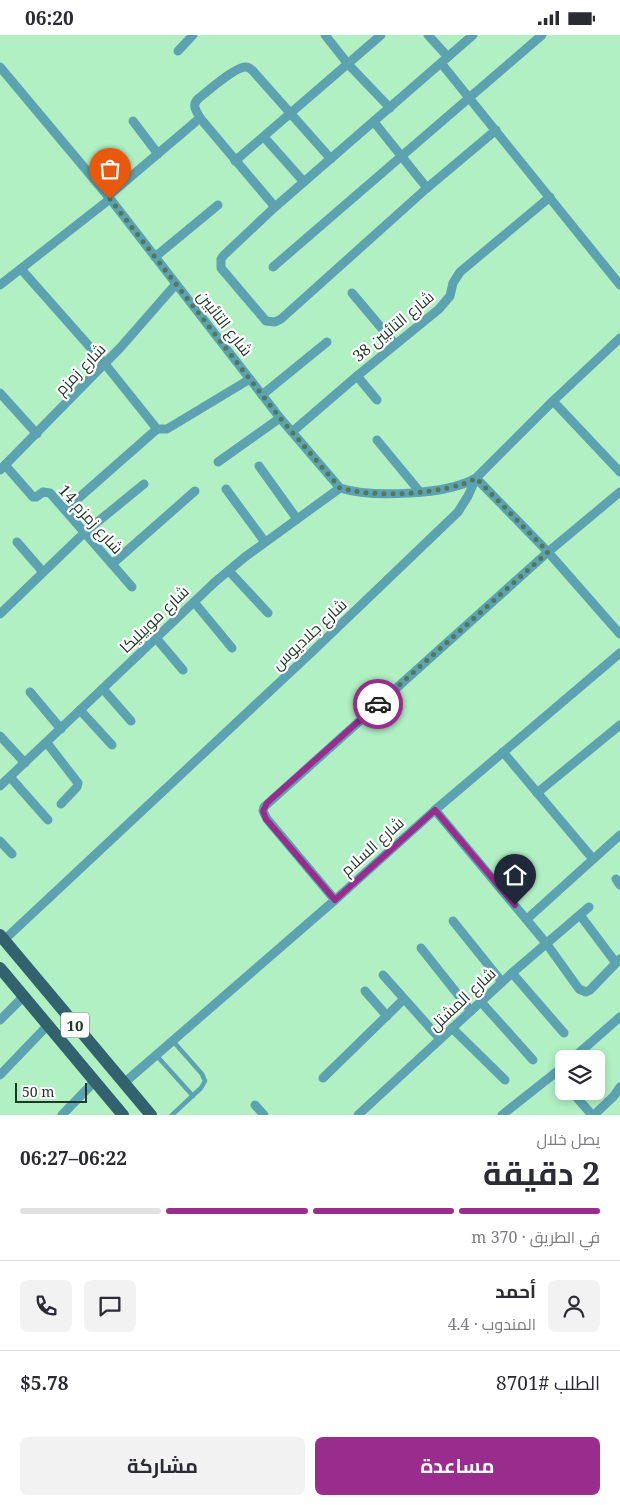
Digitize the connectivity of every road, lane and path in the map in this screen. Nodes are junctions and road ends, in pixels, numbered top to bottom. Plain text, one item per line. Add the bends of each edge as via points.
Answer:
1 (193, 35) edge
2 (325, 35) edge
3 (381, 35) edge
4 (428, 35) edge
5 (473, 35) edge
6 (542, 35) edge
7 (178, 51) dead end
8 (444, 60) junction
9 (348, 64) junction
10 (0, 67) edge
11 (469, 97) junction
12 (390, 108) junction
13 (292, 113) junction
14 (200, 119) junction
15 (133, 121) dead end
16 (374, 122) junction
17 (496, 130) junction
18 (264, 137) junction
19 (158, 154) junction
20 (401, 155) junction
21 (331, 159) junction
22 (235, 161) junction
23 (304, 182) junction
24 (428, 188) junction
25 (550, 197) junction
26 (109, 198) junction
27 (218, 205) dead end
28 (275, 207) junction
29 (155, 257) junction
30 (273, 267) dead end
31 (20, 269) junction
32 (176, 284) junction
33 (0, 285) edge
34 (620, 285) edge
35 (352, 293) dead end
36 (620, 338) edge
37 (327, 342) dead end
38 (395, 344) junction
39 (105, 364) junction
40 (357, 376) junction
41 (250, 379) junction
42 (0, 393) edge
43 (262, 395) junction
44 (378, 400) dead end
45 (553, 401) junction
46 (280, 418) junction
47 (157, 429) junction
48 (292, 432) junction
49 (37, 434) junction
50 (377, 441) dead end
51 (218, 461) dead end
52 (259, 466) dead end
53 (2, 467) edge
54 (620, 472) edge
55 (476, 478) junction
56 (144, 484) dead end
57 (340, 488) junction
58 (226, 489) dead end
59 (195, 491) dead end
60 (420, 492) junction
61 (620, 492) edge
62 (64, 510) junction
63 (297, 519) junction
64 (84, 533) junction
65 (17, 542) dead end
66 (265, 542) junction
67 (548, 552) junction
68 (112, 564) junction
69 (229, 571) junction
70 (43, 572) junction
71 (132, 587) dead end
72 (194, 602) junction
73 (268, 613) dead end
74 (0, 614) edge
75 (620, 634) edge
76 (156, 638) junction
77 (232, 648) dead end
78 (620, 653) edge
79 (183, 670) dead end
80 (103, 689) junction
81 (30, 692) dead end
82 (80, 710) junction
83 (131, 721) dead end
84 (620, 725) edge
85 (61, 729) junction
86 (0, 736) edge
87 (47, 743) junction
88 (112, 745) dead end
89 (503, 752) junction
90 (25, 763) junction
91 (10, 777) junction
92 (0, 786) edge
93 (538, 793) junction
94 (62, 804) dead end
95 (435, 810) junction
96 (48, 820) dead end
97 (620, 835) edge
98 (0, 841) edge
99 (12, 854) dead end
100 (593, 859) junction
101 (335, 900) junction
102 (589, 907) dead end
103 (580, 915) junction
104 (526, 919) junction
105 (453, 921) dead end
106 (2, 937) edge
107 (546, 943) junction
108 (421, 949) dead end
109 (20, 959) junction
110 (618, 961) edge
111 (2, 970) edge
112 (512, 973) junction
113 (383, 975) dead end
114 (502, 982) junction
115 (365, 991) dead end
116 (24, 996) junction
117 (404, 999) junction
118 (480, 1002) junction
119 (471, 1011) junction
120 (387, 1016) junction
121 (620, 1017) edge
122 (0, 1020) edge
123 (48, 1025) junction
124 (452, 1028) junction
125 (564, 1033) dead end
126 (440, 1039) junction
127 (172, 1040) junction
128 (582, 1050) edge
129 (155, 1055) junction
130 (533, 1059) dead end
131 (555, 1073) edge
132 (0, 1075) edge
133 (322, 1078) dead end
134 (505, 1080) dead end
135 (95, 1081) junction
136 (124, 1083) junction
137 (620, 1087) edge
138 (193, 1096) junction
139 (579, 1100) edge
140 (255, 1105) dead end
141 (505, 1114) edge
142 (62, 1115) edge
143 (123, 1115) edge
144 (151, 1115) edge
145 (172, 1115) edge
146 (264, 1115) edge
147 (358, 1115) edge
148 (593, 1115) edge

1 - 7 street
2 - 9 street
3 - 9 street
4 - 8 street
5 - 8 street
6 - 11 street
8 - 11 street
8 - 12 street
9 - 12 street
9 - 13 street
10 - 26 street, شارع التائبين
11 - 17 street
11 - 20 street
12 - 16 street
13 - 14 street via 253,71 245,67 195,101
13 - 18 street
13 - 21 street
14 - 19 street
14 - 22 street
15 - 19 street
16 - 20 street
16 - 21 street
17 - 24 street
17 - 25 street
18 - 22 street
18 - 23 street
19 - 26 street
20 - 24 street
20 - 30 street
21 - 23 street
22 - 28 street
23 - 28 street
24 - 28 street via 281,319 271,323 220,264 224,255
25 - 34 street
25 - 38 street, شارع التائبين 38 via 460,272 446,302
26 - 29 street, شارع التائبين
26 - 31 street
27 - 29 street
29 - 32 street, شارع التائبين
31 - 33 street
31 - 39 street
32 - 39 street, شارع زمزم
32 - 41 street, شارع التائبين
35 - 38 street
36 - 45 street, شارع جلاديوس
37 - 43 street
38 - 40 street, شارع التائبين 38
39 - 47 street
39 - 49 street, شارع زمزم
40 - 44 street
40 - 48 street, شارع التائبين 38
41 - 43 street, شارع التائبين
41 - 47 street via 167,429
42 - 49 street
43 - 46 street, شارع التائبين
45 - 54 street
45 - 55 street, شارع جلاديوس
46 - 48 street, شارع التائبين
46 - 51 street
47 - 62 street
48 - 57 street, شارع التائبين
49 - 53 street, شارع زمزم
50 - 60 street
52 - 63 street
53 - 62 street, شارع زمزم 14 via 32,496 50,493
55 - 60 street via 456,487
55 - 67 street
55 - 106 street, شارع جلاديوس via 458,512 314,650
56 - 64 street
57 - 60 street via 365,492
57 - 63 street, شارع موبيليكا
58 - 66 street
59 - 68 street
61 - 67 street
62 - 64 street, شارع زمزم 14
63 - 66 street, شارع موبيليكا
64 - 68 street, شارع زمزم 14
64 - 70 street
65 - 70 street
66 - 69 street, شارع موبيليكا
67 - 75 street
67 - 101 street via 264,807 266,819
68 - 71 street, شارع زمزم 14
69 - 72 street, شارع موبيليكا
69 - 73 street
70 - 74 street
72 - 76 street, شارع موبيليكا
72 - 77 street
76 - 79 street
76 - 80 street, شارع موبيليكا
78 - 89 street, شارع السلام
80 - 82 street, شارع موبيليكا
80 - 83 street
81 - 85 street
82 - 85 street, شارع موبيليكا
82 - 88 street
84 - 93 street
85 - 87 street, شارع موبيليكا
86 - 90 street
87 - 90 street, شارع موبيليكا
87 - 94 street via 78,783
89 - 93 street
89 - 95 street, شارع السلام
90 - 91 street, شارع موبيليكا
91 - 92 street, شارع موبيليكا
91 - 96 street
93 - 100 street
95 - 101 street, شارع السلام
95 - 104 street
97 - 100 street
98 - 99 street
100 - 104 street
101 - 127 street, شارع السلام
102 - 103 street, شارع المشتل
103 - 107 street, شارع المشتل
103 - 110 street
104 - 107 street
105 - 114 street
106 - 109 main road, 10
107 - 110 street via 583,991 590,989
107 - 112 street, شارع المشتل
108 - 119 street
109 - 111 main road
109 - 136 main road, 10
111 - 116 main road, 10
112 - 114 street, شارع المشتل
112 - 125 street
113 - 117 street
114 - 118 street, شارع المشتل
115 - 120 street
116 - 122 street
116 - 123 main road, 10
117 - 120 street
117 - 126 street
118 - 119 street, شارع المشتل
118 - 130 street
119 - 124 street, شارع المشتل
120 - 133 street
121 - 128 street
123 - 132 street
123 - 135 main road, 10
124 - 126 street, شارع المشتل
124 - 134 street
126 - 147 street, شارع المشتل
127 - 129 street, شارع السلام
127 - 138 lane via 204,1078 204,1085
129 - 136 street, شارع السلام
129 - 138 lane
131 - 141 street
135 - 142 street
135 - 143 main road, 10
136 - 144 main road, 10
137 - 148 street
138 - 145 lane
139 - 148 street
140 - 146 street

